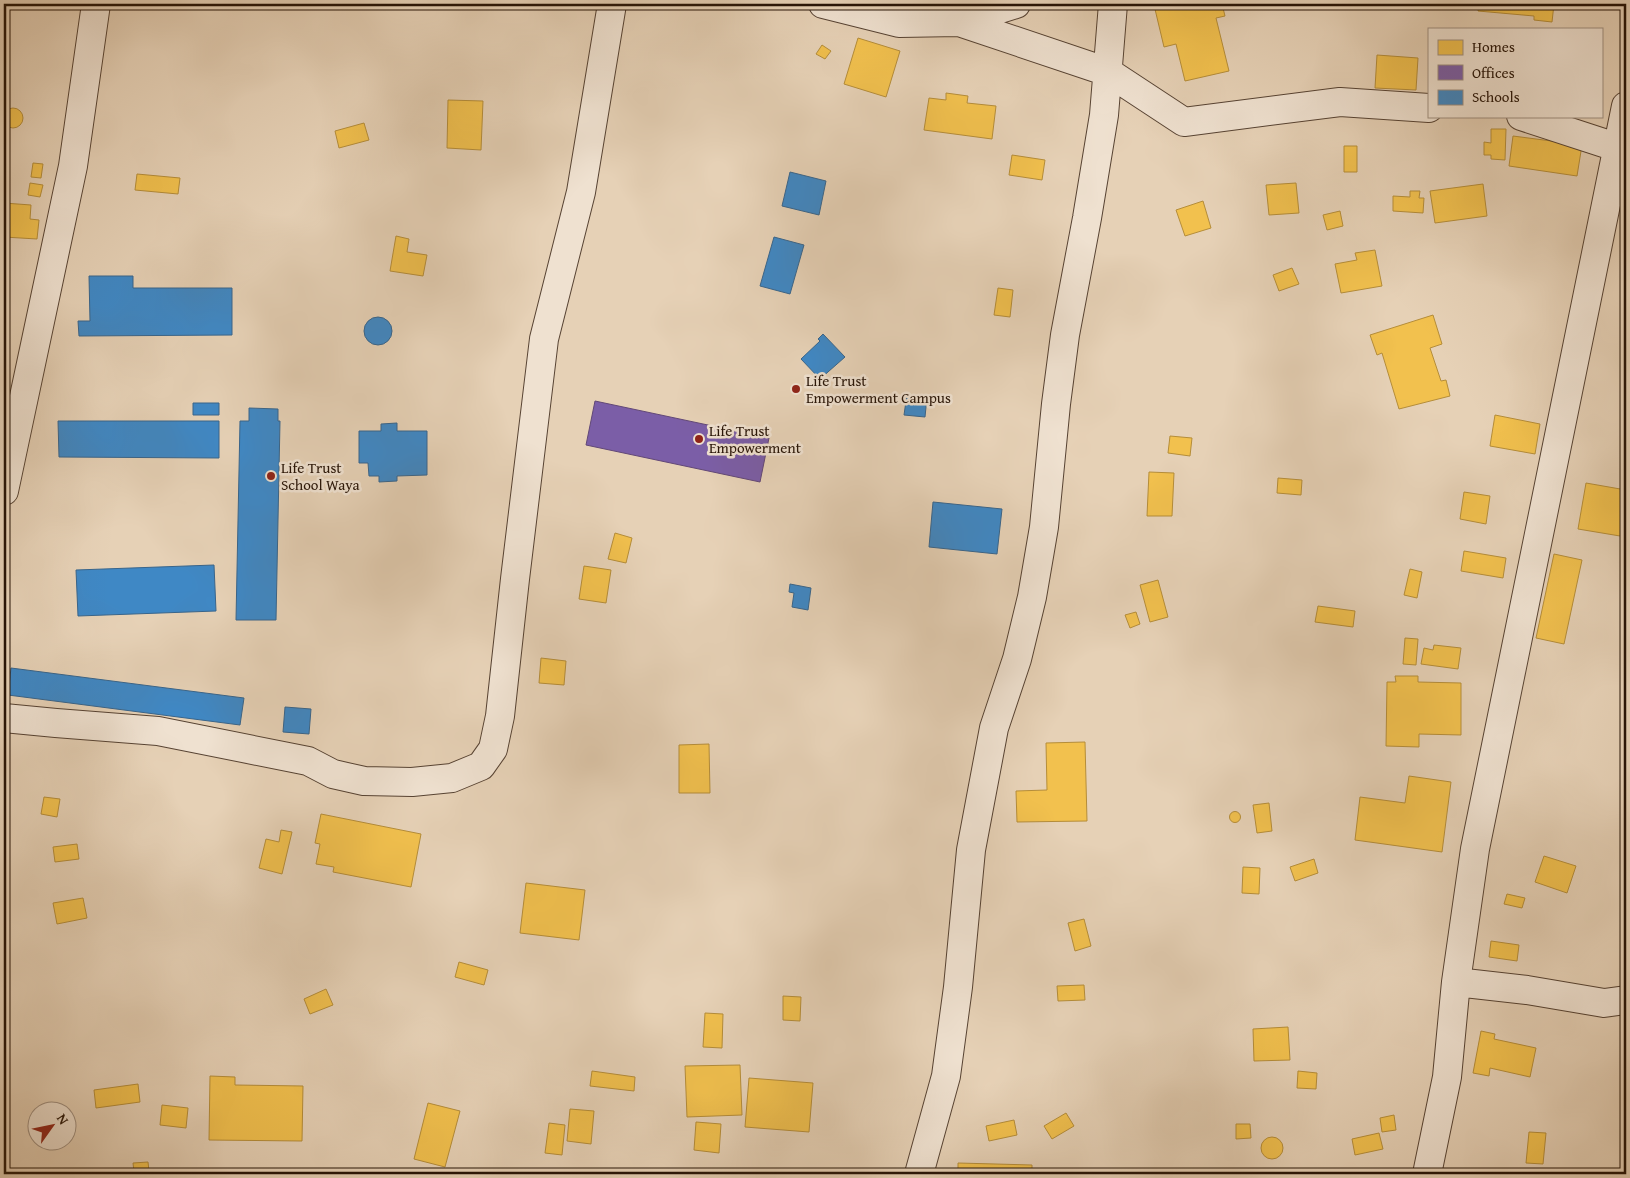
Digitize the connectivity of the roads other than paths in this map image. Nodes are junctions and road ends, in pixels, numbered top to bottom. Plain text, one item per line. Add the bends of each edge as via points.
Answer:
1 (96, 4) edge
2 (612, 4) edge
3 (823, 4) edge
4 (1016, 4) edge
5 (1113, 4) edge
6 (959, 22) junction
7 (1108, 72) junction
8 (1626, 106) edge
9 (1428, 108) edge
10 (1527, 118) edge
11 (1622, 148) edge
12 (4, 491) edge
13 (4, 718) edge
14 (1456, 982) junction
15 (1626, 1000) edge
16 (919, 1174) edge
17 (1427, 1174) edge

1 - 12 street via 73,166
2 - 13 street via 581,192 544,338 500,716 493,749 481,766 452,778 412,782 364,781 333,774 308,761 158,731
3 - 6 street via 899,23
4 - 6 street
5 - 7 street
6 - 7 street
7 - 9 street via 1184,122 1340,102
7 - 16 street via 1101,134 1065,335 1044,526 1018,659 994,728 971,850 946,1076
8 - 11 street
10 - 11 street
11 - 14 street via 1475,849
14 - 15 street via 1527,990 1604,1004
14 - 17 street via 1446,1076

